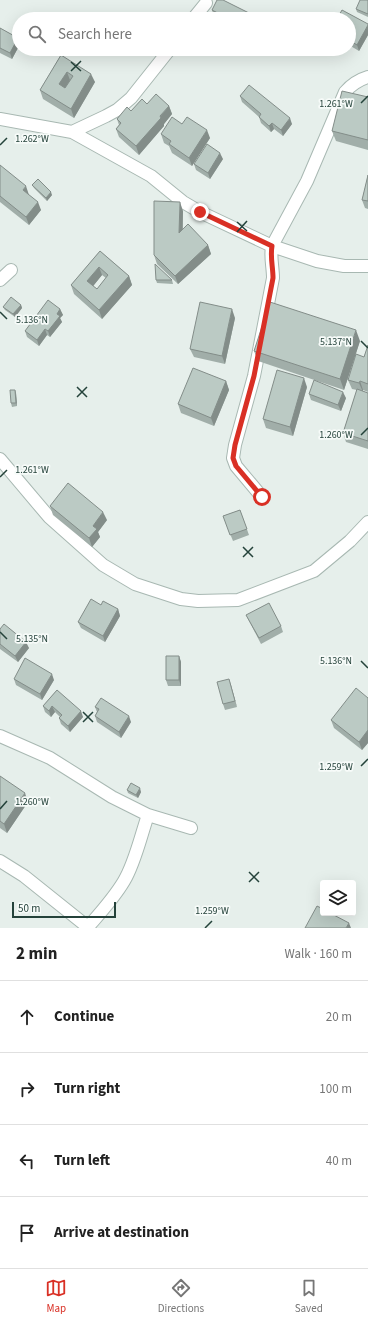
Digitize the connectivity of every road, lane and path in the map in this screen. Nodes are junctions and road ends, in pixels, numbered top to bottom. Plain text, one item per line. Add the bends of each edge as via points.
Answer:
1 (206, 3) dead end
2 (199, 12) edge
3 (164, 56) edge
4 (368, 77) edge
5 (0, 119) edge
6 (72, 132) junction
7 (272, 246) junction
8 (368, 266) edge
9 (12, 270) dead end
10 (0, 280) edge
11 (0, 459) edge
12 (262, 497) dead end
13 (368, 522) edge
14 (0, 736) edge
15 (148, 815) junction
16 (190, 828) dead end
17 (0, 862) edge
18 (89, 928) edge

1 - 2 street
3 - 6 street via 131,98 117,110
4 - 7 street via 358,80 346,92 310,176
5 - 6 street
6 - 7 street via 151,176 183,202 200,212
7 - 8 street via 317,261 344,266
7 - 12 street via 270,256 273,278 254,376 233,458 236,466
9 - 10 street
11 - 13 street via 49,517 103,565 135,584 198,602 238,600 314,571
14 - 15 street via 50,758 112,797
15 - 16 street
15 - 18 street via 125,880
17 - 18 street via 24,876

